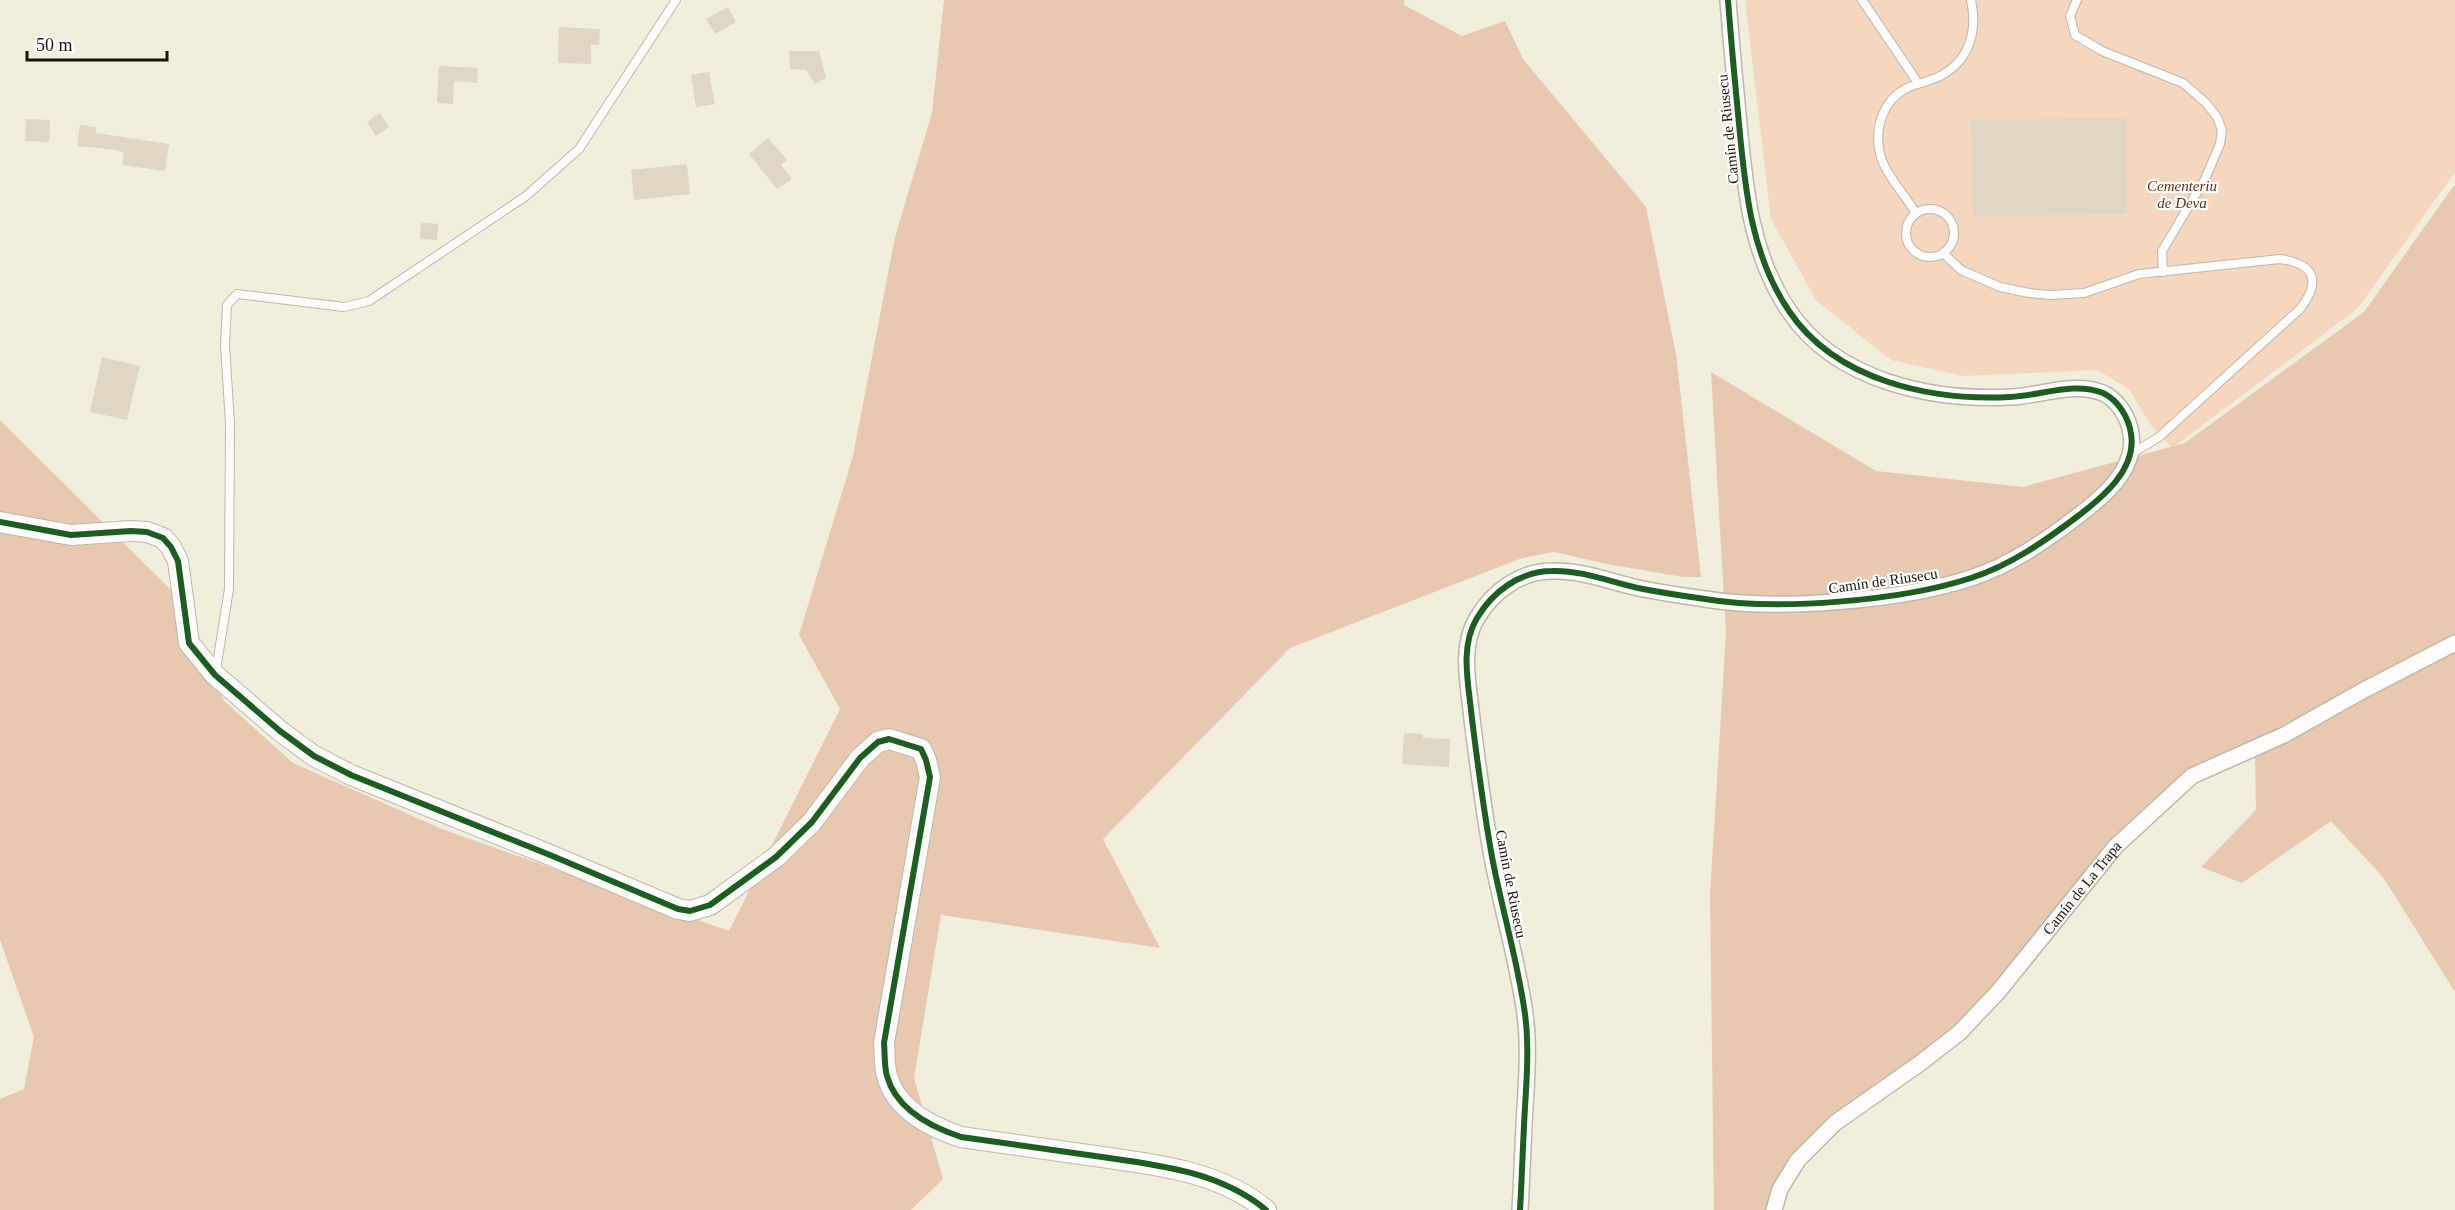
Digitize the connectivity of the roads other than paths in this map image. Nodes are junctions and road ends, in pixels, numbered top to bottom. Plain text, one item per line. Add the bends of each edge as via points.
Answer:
1 (676, 0) edge
2 (1728, 0) edge
3 (1862, 0) edge
4 (1971, 0) edge
5 (2077, 0) edge
6 (1918, 83) junction
7 (1916, 213) junction
8 (1943, 253) junction
9 (2163, 272) junction
10 (2132, 454) junction
11 (0, 522) edge
12 (2455, 643) edge
13 (215, 675) junction
14 (1266, 1210) edge
15 (1520, 1210) edge
16 (1773, 1210) edge

1 - 13 lane via 579,149 526,196 369,301 344,307 237,294 227,305 229,589
2 - 10 street, Camín de Riusecu via 1752,226 1766,268 1790,313 1819,344 1852,366 1895,385 1963,397 2014,397 2072,389 2104,394 2124,411
3 - 6 lane
4 - 6 lane via 1974,32 1968,48 1955,66 1937,78
5 - 9 lane via 2070,16 2075,35 2102,51 2183,83 2206,103 2222,130 2205,179 2162,251
6 - 7 lane via 1885,107 1878,126 1880,156
7 - 8 lane via 1906,226 1907,242 1927,257
7 - 8 lane via 1931,209 1950,220 1954,234
8 - 9 lane via 1961,270 2000,287 2039,294 2084,293 2139,274
9 - 10 lane via 2280,260 2297,262 2308,269 2314,282 2300,309 2160,437
10 - 15 street, Camín de Riusecu via 2111,486 2050,537 2018,558 1973,578 1927,590 1785,604 1713,601 1549,570 1515,579 1475,620 1466,664 1477,758 1492,857 1526,1018
11 - 13 street via 71,536 130,531 163,538 178,561 189,643
12 - 16 street, Camín de La Trapa via 2284,735 2192,776 2115,848 1998,992 1959,1033 1835,1122 1798,1160 1780,1189
13 - 14 street via 314,756 690,912 710,905 776,857 812,822 860,758 878,742 889,739 921,749 930,777 884,1043 887,1076 899,1100 940,1130 961,1137 1145,1163 1207,1177 1230,1186

